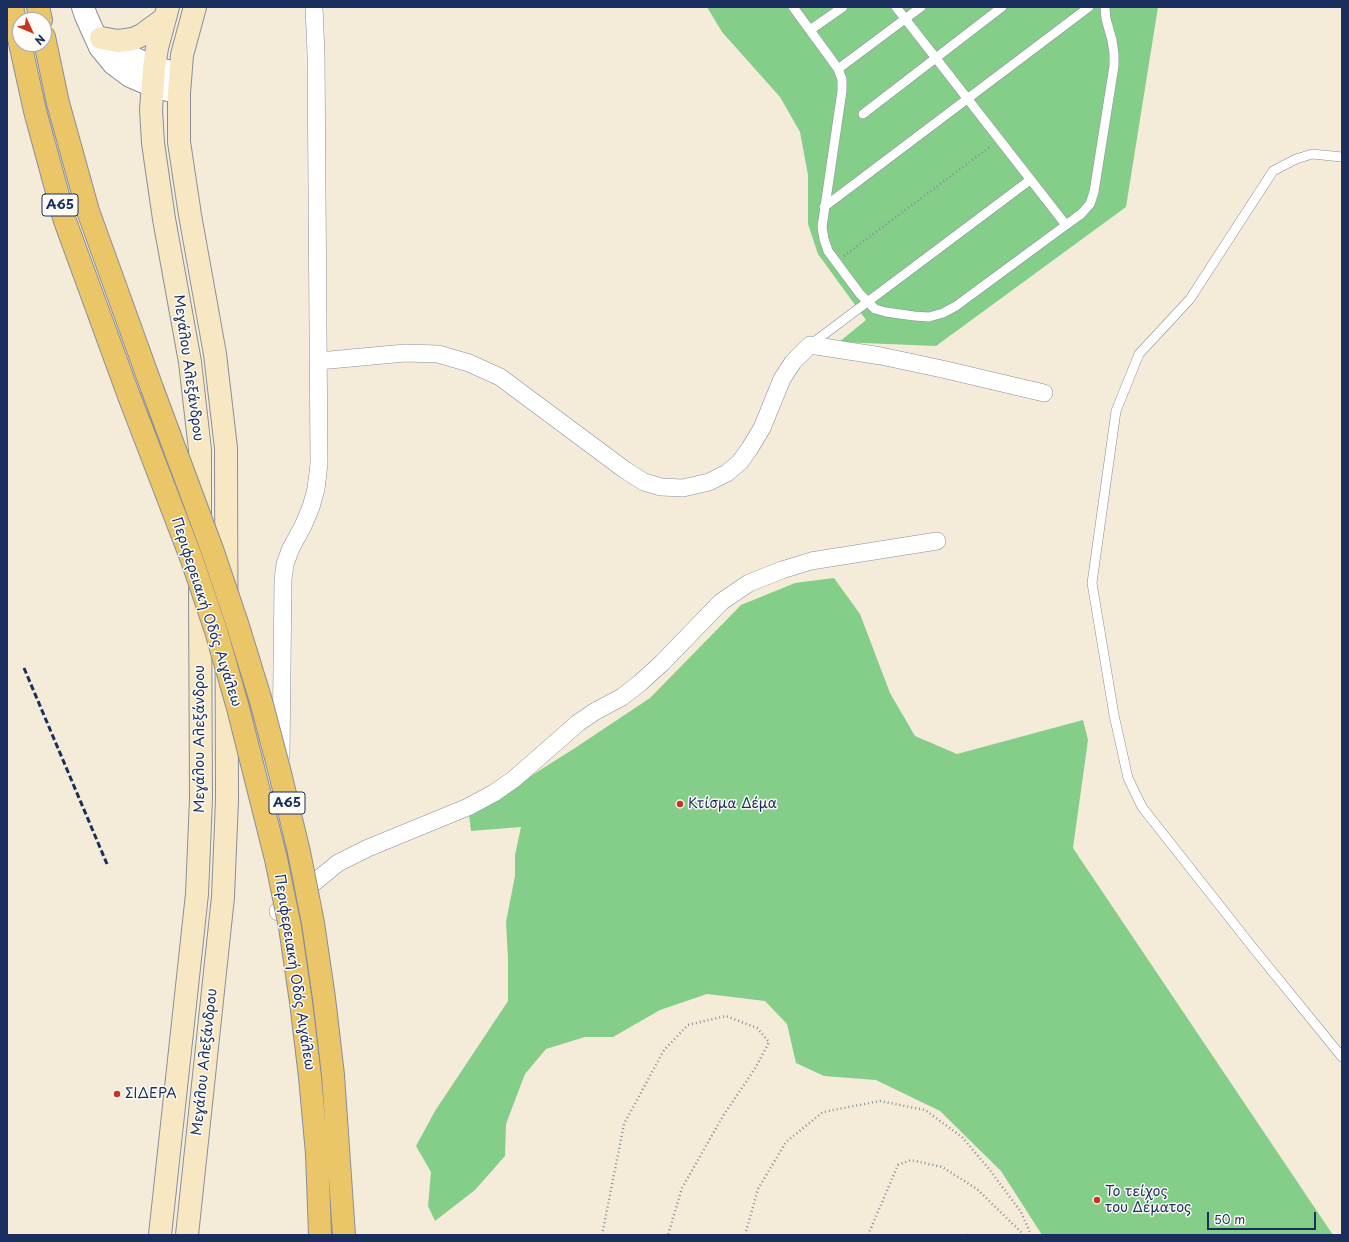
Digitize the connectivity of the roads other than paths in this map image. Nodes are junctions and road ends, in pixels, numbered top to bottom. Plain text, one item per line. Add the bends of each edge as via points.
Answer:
1 (12, 7) edge
2 (83, 7) edge
3 (195, 7) edge
4 (314, 7) edge
5 (793, 7) edge
6 (843, 7) edge
7 (896, 7) edge
8 (921, 7) edge
9 (1002, 7) edge
10 (1089, 7) edge
11 (1105, 7) edge
12 (166, 13) edge
13 (905, 19) junction
14 (810, 30) junction
15 (97, 33) junction
16 (47, 52) edge
17 (935, 58) junction
18 (838, 69) junction
19 (153, 77) junction
20 (180, 83) junction
21 (967, 99) junction
22 (863, 114) dead end
23 (1342, 157) edge
24 (1030, 180) junction
25 (824, 207) junction
26 (1066, 225) junction
27 (867, 302) junction
28 (810, 345) junction
29 (319, 361) junction
30 (1044, 393) dead end
31 (937, 541) dead end
32 (1342, 1057) edge
33 (160, 1235) edge
34 (187, 1235) edge
35 (320, 1235) edge
36 (344, 1235) edge

1 - 35 highway, Περιφερειακή Οδός Αιγάλεω / Α65, bridge via 34,111 65,221 192,560 216,631 276,859 291,935 310,1077 317,1154
2 - 15 street
3 - 20 main road, Μεγάλου Αλεξάνδρου via 182,55
4 - 29 street
5 - 14 lane
6 - 14 lane
7 - 13 lane
8 - 13 lane
9 - 17 lane
10 - 21 lane
11 - 26 lane via 1114,66 1094,192 1090,204
12 - 15 main road via 134,39 118,41
12 - 19 main road, Μεγάλου Αλεξάνδρου
13 - 17 lane
13 - 18 lane
14 - 18 lane
15 - 19 street
16 - 36 highway, Περιφερειακή Οδός Αιγάλεω / Α65, bridge via 58,103 88,211 213,552 263,708 280,773 299,852 324,998 333,1075
17 - 21 lane
17 - 22 lane
18 - 25 lane via 842,79 842,91
19 - 20 street
19 - 33 main road, Μεγάλου Αλεξάνδρου via 153,143 190,362 200,450 201,799 197,886
20 - 34 main road, Μεγάλου Αλεξάνδρου via 179,142 215,354 226,456 227,800 223,889
21 - 24 lane
21 - 25 lane
23 - 32 lane via 1312,154 1273,171 1190,299 1139,354 1116,411 1092,583 1114,715 1128,778 1142,807
24 - 26 lane
24 - 27 lane
25 - 27 lane via 822,227 828,251
26 - 27 lane via 943,313 929,317 886,312 875,309
27 - 28 lane
28 - 29 street via 793,362 782,379 762,428 740,462 727,473 709,482 683,488 661,487 644,482 500,377 469,363 438,354 405,353
28 - 30 street via 881,356
29 - 31 street via 319,464 316,489 311,507 285,564 283,580 278,912 338,863 468,807 494,793 578,723 622,697 640,683 721,602 749,583 811,561

